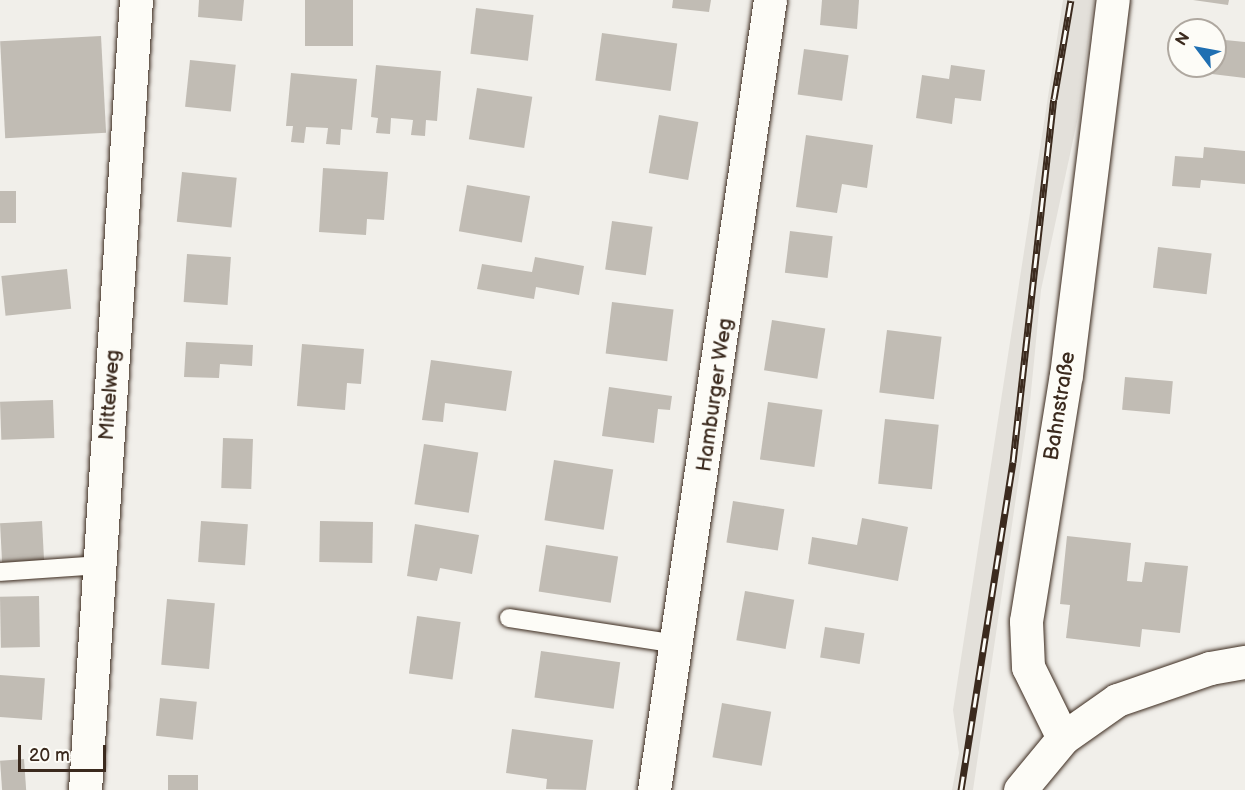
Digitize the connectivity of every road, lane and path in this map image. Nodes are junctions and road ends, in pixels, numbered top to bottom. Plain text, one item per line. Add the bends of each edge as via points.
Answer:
1 (136, 0) edge
2 (770, 0) edge
3 (1113, 0) edge
4 (99, 565) junction
5 (0, 572) edge
6 (509, 618) dead end
7 (677, 644) junction
8 (1245, 662) edge
9 (1063, 738) junction
10 (85, 790) edge
11 (654, 790) edge
12 (1020, 790) edge

1 - 4 street, Mittelweg
2 - 7 street, Hamburger Weg
3 - 9 street, Bahnstraße via 1066,375 1026,621 1028,667
4 - 5 lane
4 - 10 street, Mittelweg
6 - 7 lane
7 - 11 street, Hamburger Weg
8 - 9 street via 1210,668 1117,700
9 - 12 street

